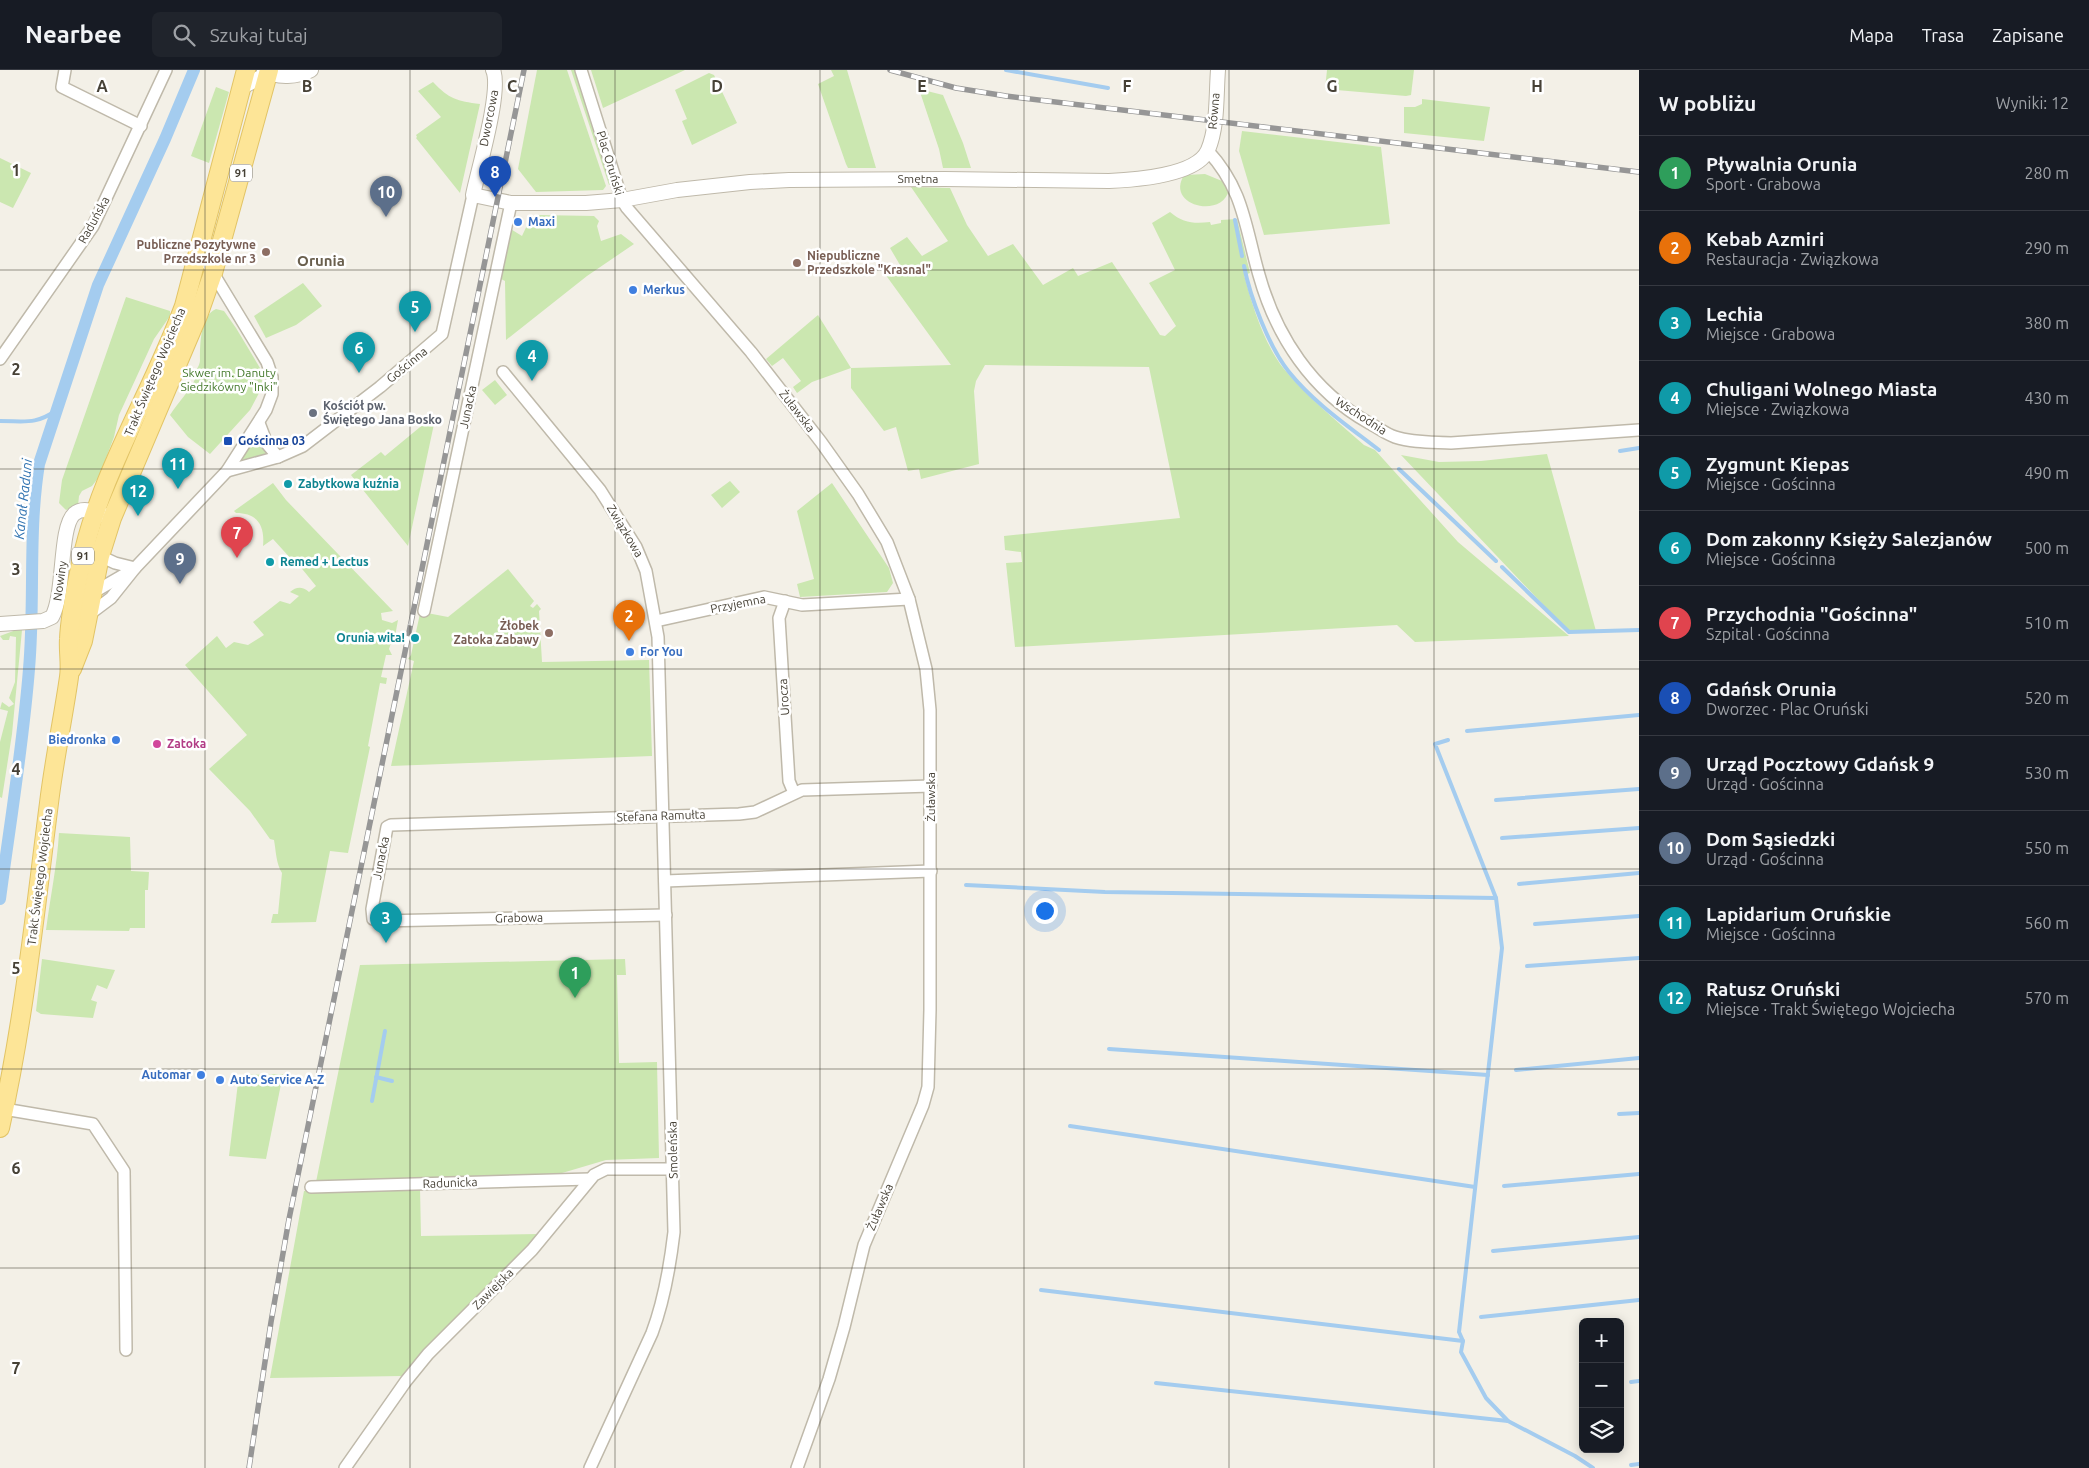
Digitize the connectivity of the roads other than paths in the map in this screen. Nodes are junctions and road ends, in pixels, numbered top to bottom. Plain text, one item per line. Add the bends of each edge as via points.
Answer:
1 (65, 70) edge
2 (166, 70) edge
3 (246, 70) edge
4 (311, 70) edge
5 (493, 70) edge
6 (581, 70) edge
7 (1218, 70) edge
8 (267, 71) edge
9 (241, 88) junction
10 (141, 126) junction
11 (1208, 151) junction
12 (473, 195) junction
13 (622, 200) junction
14 (511, 203) junction
15 (199, 250) junction
16 (213, 273) junction
17 (226, 295) junction
18 (202, 303) junction
19 (0, 359) edge
20 (503, 372) dead end
21 (259, 423) junction
22 (1639, 430) edge
23 (278, 457) junction
24 (227, 471) junction
25 (104, 515) junction
26 (100, 556) junction
27 (135, 568) junction
28 (92, 594) junction
29 (909, 599) junction
30 (785, 601) junction
31 (74, 602) junction
32 (424, 611) dead end
33 (87, 616) junction
34 (656, 621) junction
35 (0, 624) edge
36 (70, 674) junction
37 (931, 786) junction
38 (794, 793) junction
39 (664, 816) junction
40 (387, 827) joint
41 (931, 871) junction
42 (665, 881) junction
43 (666, 915) junction
44 (373, 919) joint
45 (4, 1109) junction
46 (0, 1128) edge
47 (673, 1169) junction
48 (590, 1179) junction
49 (311, 1186) dead end
50 (126, 1350) dead end
51 (345, 1468) edge
52 (590, 1468) edge
53 (797, 1468) edge

1 - 10 street via 62,86
2 - 10 street, Raduńska
3 - 9 main road, Trakt Świętego Wojciecha / 91
4 - 8 street via 287,76
5 - 12 street, Dworcowa via 496,78 494,101
6 - 13 street, Plac Oruński
7 - 11 street, Równa via 1213,134
8 - 9 street
8 - 16 main road, Trakt Świętego Wojciecha / 91
9 - 15 main road, Trakt Świętego Wojciecha / 91
10 - 19 street, Raduńska via 93,226
11 - 13 street, Smętna via 1187,168 1132,180 770,181 677,190
11 - 22 street, Wschodnia via 1232,182 1242,207 1259,275 1276,324 1308,372 1330,396 1352,413 1394,437 1421,442 1460,443
12 - 14 street, Plac Oruński
12 - 23 street, Gościnna via 442,334 318,436
13 - 14 street, Plac Oruński
13 - 29 street, Żuławska via 751,352 821,442 887,542
14 - 32 street, Junacka
15 - 16 street
15 - 25 main road, Trakt Świętego Wojciecha / 91 via 171,341 120,451
16 - 17 street
16 - 18 main road, Trakt Świętego Wojciecha / 91
17 - 18 street
17 - 21 street via 267,362 272,377 272,394
18 - 25 main road, Trakt Świętego Wojciecha / 91
20 - 34 street, Związkowa via 600,490 628,533 646,571
21 - 23 street via 267,444
21 - 24 street
23 - 24 street, Gościnna
24 - 27 street
25 - 26 main road, Trakt Świętego Wojciecha / 91
25 - 31 main road, Trakt Świętego Wojciecha / 91 via 81,563
25 - 35 street, Nowiny via 81,510 70,520 52,617 42,621
26 - 27 street
26 - 28 main road, Trakt Świętego Wojciecha / 91
27 - 28 street
27 - 33 street via 111,598
28 - 31 street
28 - 33 main road, Trakt Świętego Wojciecha / 91
29 - 30 street, Przyjemna via 802,605
29 - 37 street, Żuławska via 928,679
30 - 34 street, Przyjemna via 764,597
30 - 38 street, Urocza via 779,618 789,781
31 - 36 main road, Trakt Świętego Wojciecha / 91 via 69,639
33 - 36 main road, Trakt Świętego Wojciecha / 91 via 83,641
34 - 39 street, Związkowa
36 - 45 main road, Trakt Świętego Wojciecha / 91 via 49,801 22,1016
37 - 38 street, Stefana Ramułta via 808,789
37 - 41 street, Żuławska
38 - 39 street, Stefana Ramułta via 755,812
39 - 40 street, Stefana Ramułta
39 - 42 street, Smoleńska
40 - 44 street, Junacka
41 - 42 street
41 - 53 street, Żuławska via 928,1087 864,1245 829,1379
42 - 43 street, Smoleńska
43 - 44 street, Grabowa
43 - 47 street, Smoleńska
45 - 46 main road, Trakt Świętego Wojciecha / 91
45 - 50 street via 93,1124 124,1171
47 - 48 street, Zawiejska via 606,1169
47 - 52 street, Smoleńska via 674,1232 660,1311
48 - 49 street, Radunicka
48 - 51 street, Zawiejska via 532,1250 428,1354

